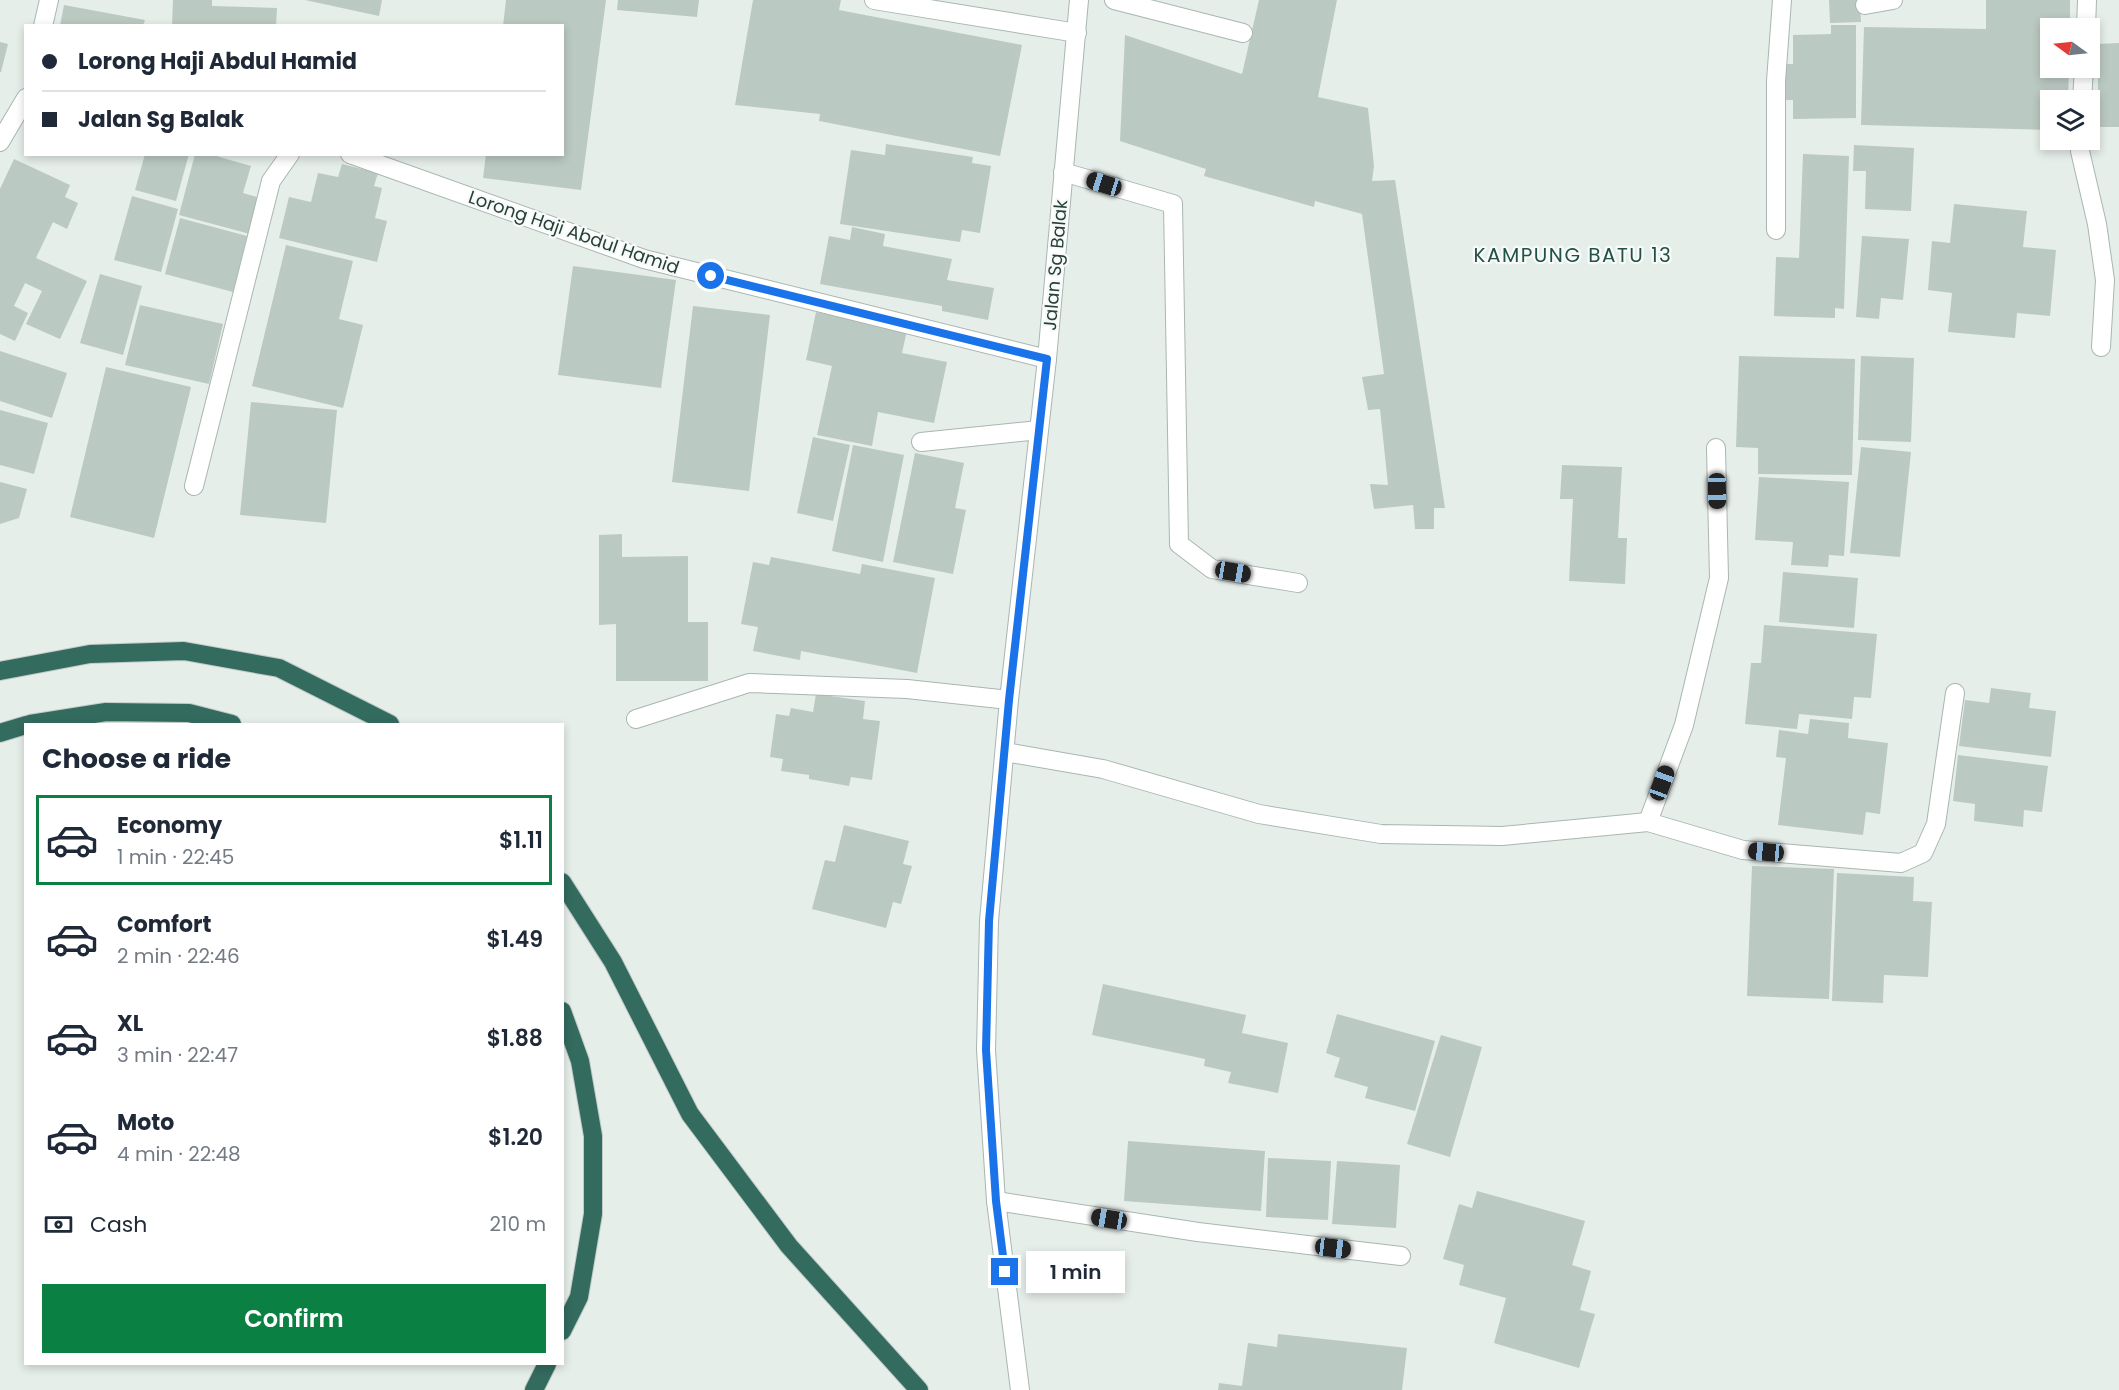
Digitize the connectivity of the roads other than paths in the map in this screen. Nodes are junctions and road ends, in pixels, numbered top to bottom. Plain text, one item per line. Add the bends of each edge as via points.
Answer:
1 (49, 0) edge
2 (874, 0) edge
3 (1079, 0) edge
4 (1114, 0) edge
5 (1782, 0) edge
6 (1893, 0) edge
7 (2087, 0) edge
8 (1864, 5) dead end
9 (2086, 18) edge
10 (43, 24) edge
11 (1077, 33) junction
12 (1243, 33) dead end
13 (24, 101) edge
14 (0, 142) edge
15 (2080, 150) edge
16 (289, 156) edge
17 (356, 156) edge
18 (1063, 172) junction
19 (1776, 230) dead end
20 (2101, 347) dead end
21 (1047, 359) junction
22 (1038, 430) junction
23 (921, 442) dead end
24 (1716, 448) dead end
25 (194, 486) dead end
26 (1298, 583) dead end
27 (0, 671) edge
28 (1955, 693) dead end
29 (1009, 700) junction
30 (636, 719) dead end
31 (40, 723) edge
32 (228, 723) edge
33 (388, 723) edge
34 (24, 726) edge
35 (0, 733) edge
36 (1005, 752) junction
37 (1648, 822) junction
38 (564, 885) edge
39 (564, 1017) edge
40 (996, 1201) junction
41 (1401, 1256) dead end
42 (564, 1327) edge
43 (546, 1365) edge
44 (534, 1390) edge
45 (918, 1390) edge
46 (1020, 1390) edge

1 - 10 street
2 - 11 street
3 - 11 street, Jalan Sg Balak
4 - 12 street
5 - 19 street via 1776,81
6 - 8 street
7 - 9 street
11 - 18 street, Jalan Sg Balak
13 - 14 street
15 - 20 street via 2105,280
16 - 25 street via 271,181
17 - 21 street, Lorong Haji Abdul Hamid via 644,259
18 - 21 street, Jalan Sg Balak
18 - 26 street via 1173,204 1179,544 1212,568
21 - 22 street, Jalan Sg Balak
22 - 23 street
22 - 29 street, Jalan Sg Balak
24 - 37 street via 1719,578 1684,725
27 - 33 highway via 90,654 184,651 279,668
28 - 37 street via 1936,824 1923,853 1901,863 1743,850
29 - 30 street via 907,689 750,683
29 - 36 street, Jalan Sg Balak
31 - 32 highway via 106,712 189,713
34 - 35 highway
36 - 37 street via 1103,769 1259,814 1381,834 1502,836
36 - 40 street, Jalan Sg Balak via 989,921 986,1050
38 - 45 highway via 613,962 690,1114 789,1246
39 - 42 highway via 580,1061 593,1136 593,1214 579,1297
40 - 41 street via 1198,1233
40 - 46 street, Jalan Sg Balak
43 - 44 highway

